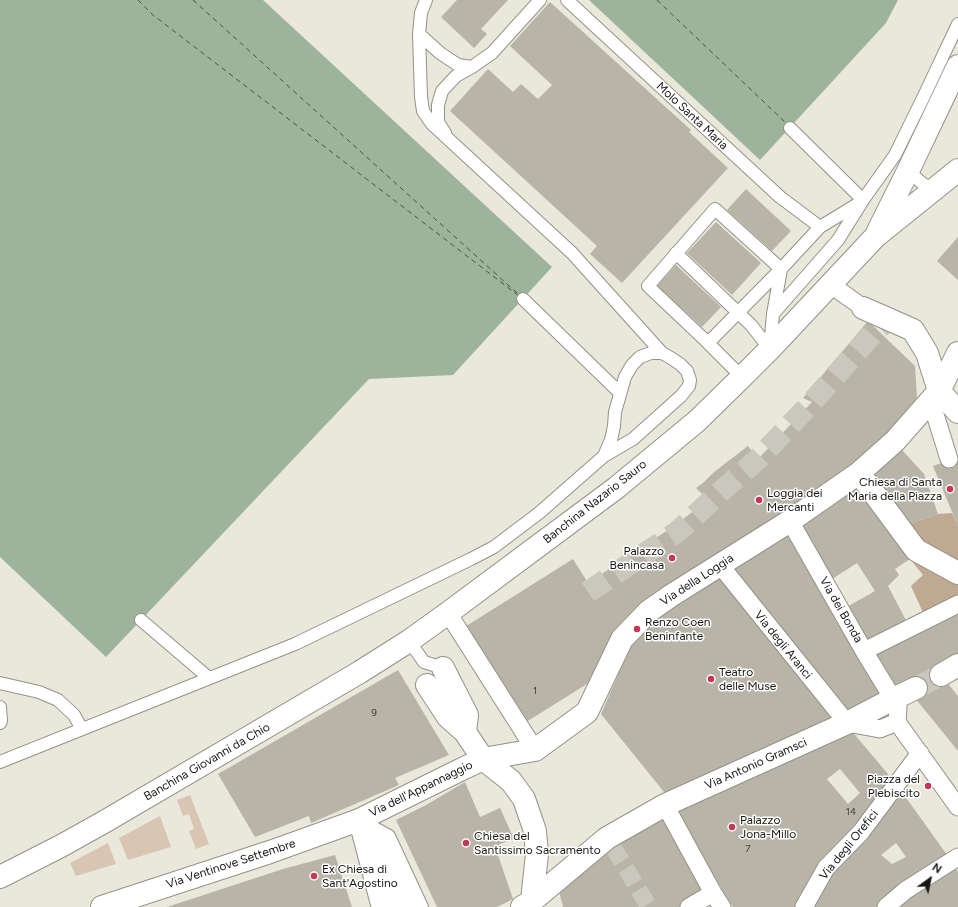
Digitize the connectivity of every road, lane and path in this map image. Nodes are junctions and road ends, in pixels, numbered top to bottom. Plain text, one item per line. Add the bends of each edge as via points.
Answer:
1 (426, 0) edge
2 (540, 0) edge
3 (567, 0) edge
4 (958, 24) edge
5 (420, 34) junction
6 (958, 66) edge
7 (472, 67) junction
8 (790, 128) dead end
9 (448, 139) junction
10 (958, 170) edge
11 (908, 171) junction
12 (933, 190) junction
13 (864, 200) junction
14 (820, 227) junction
15 (875, 237) junction
16 (676, 253) junction
17 (781, 269) junction
18 (831, 285) junction
19 (523, 299) dead end
20 (861, 306) joint
21 (738, 313) junction
22 (773, 314) junction
23 (708, 343) junction
24 (770, 349) junction
25 (662, 353) junction
26 (958, 353) edge
27 (742, 377) junction
28 (958, 381) edge
29 (620, 393) junction
30 (934, 396) junction
31 (958, 412) edge
32 (604, 456) junction
33 (949, 459) dead end
34 (859, 473) junction
35 (790, 521) junction
36 (720, 565) junction
37 (958, 573) edge
38 (958, 604) edge
39 (448, 613) junction
40 (141, 620) dead end
41 (409, 641) junction
42 (864, 651) junction
43 (433, 665) junction
44 (209, 678) junction
45 (0, 682) edge
46 (427, 685) joint
47 (916, 688) tunnel mouth
48 (893, 699) junction
49 (0, 707) edge
50 (897, 722) junction
51 (0, 723) edge
52 (847, 723) junction
53 (82, 730) junction
54 (465, 732) junction
55 (535, 750) junction
56 (920, 753) junction
57 (483, 759) junction
58 (0, 762) edge
59 (665, 805) junction
60 (958, 807) edge
61 (359, 820) junction
62 (955, 859) edge
63 (0, 877) edge
64 (718, 900) edge
65 (530, 905) edge
66 (102, 907) edge
67 (384, 907) edge
68 (405, 907) edge
69 (422, 907) edge
70 (689, 907) edge
71 (804, 907) edge
72 (886, 907) edge

1 - 5 lane via 421,13
2 - 7 lane via 492,53
3 - 14 lane, Molo Santa Maria via 780,197
4 - 13 lane via 895,155
5 - 7 lane via 440,54 458,65
5 - 9 lane via 423,111
6 - 11 street, Banchina Nazario Sauro
7 - 9 lane via 456,76 442,91 438,105 438,122
8 - 13 lane
9 - 25 lane via 572,253
10 - 12 street, Banchina Nazario Sauro
11 - 12 lane
11 - 15 street, Banchina Nazario Sauro
12 - 15 street, Banchina Nazario Sauro
13 - 14 lane
13 - 22 lane via 838,240
14 - 17 lane
15 - 18 street, Banchina Nazario Sauro
16 - 17 lane via 715,209
16 - 21 lane
16 - 23 lane via 648,286
17 - 21 lane
17 - 22 lane
18 - 20 street
18 - 24 street, Banchina Nazario Sauro
19 - 29 lane
20 - 30 street via 913,330 927,353
21 - 23 lane
21 - 24 lane
22 - 24 lane
23 - 27 lane
24 - 27 street, Banchina Nazario Sauro
25 - 29 lane via 640,357 625,377
25 - 32 lane via 687,371 689,386 633,439
26 - 30 street
27 - 39 street, Banchina Nazario Sauro via 697,421 616,488
28 - 30 street
29 - 32 lane via 614,412 611,440
30 - 31 street
30 - 33 street via 938,425
30 - 34 street, Via della Loggia via 895,441
32 - 44 lane via 539,513 494,547 295,644
34 - 35 street, Via della Loggia
34 - 37 street via 916,550
35 - 36 street, Via della Loggia
35 - 42 street, Via dei Bonda
36 - 52 street, Via degli Aranci
36 - 55 street, Via della Loggia via 649,611 622,639 587,712
38 - 42 street
39 - 41 street, Banchina Nazario Sauro
39 - 55 street
40 - 44 lane
41 - 43 lane
41 - 63 street, Banchina Giovanni da Chio via 104,822
42 - 48 street, Via dei Bonda
43 - 46 lane via 422,677
43 - 54 street via 467,715
44 - 53 lane
45 - 53 lane via 58,700 74,715
46 - 54 street via 448,717
47 - 48 street
48 - 50 street via 898,708
48 - 52 street
49 - 51 lane
50 - 52 street via 880,729
50 - 56 street
52 - 59 street, Via Antonio Gramsci
53 - 58 lane
54 - 57 street
55 - 57 street, Via dell'Appannaggio
56 - 60 street
56 - 71 street, Via degli Orefici via 861,832 826,868
57 - 61 street, Via dell'Appannaggio
57 - 65 street via 511,780 524,799 535,831 538,854
59 - 64 street
59 - 65 street, Via Antonio Gramsci via 610,842
61 - 66 street, Via Ventinove Settembre
61 - 67 street
61 - 68 street via 382,848
61 - 69 lane via 389,836
62 - 72 street via 906,890
64 - 70 street

